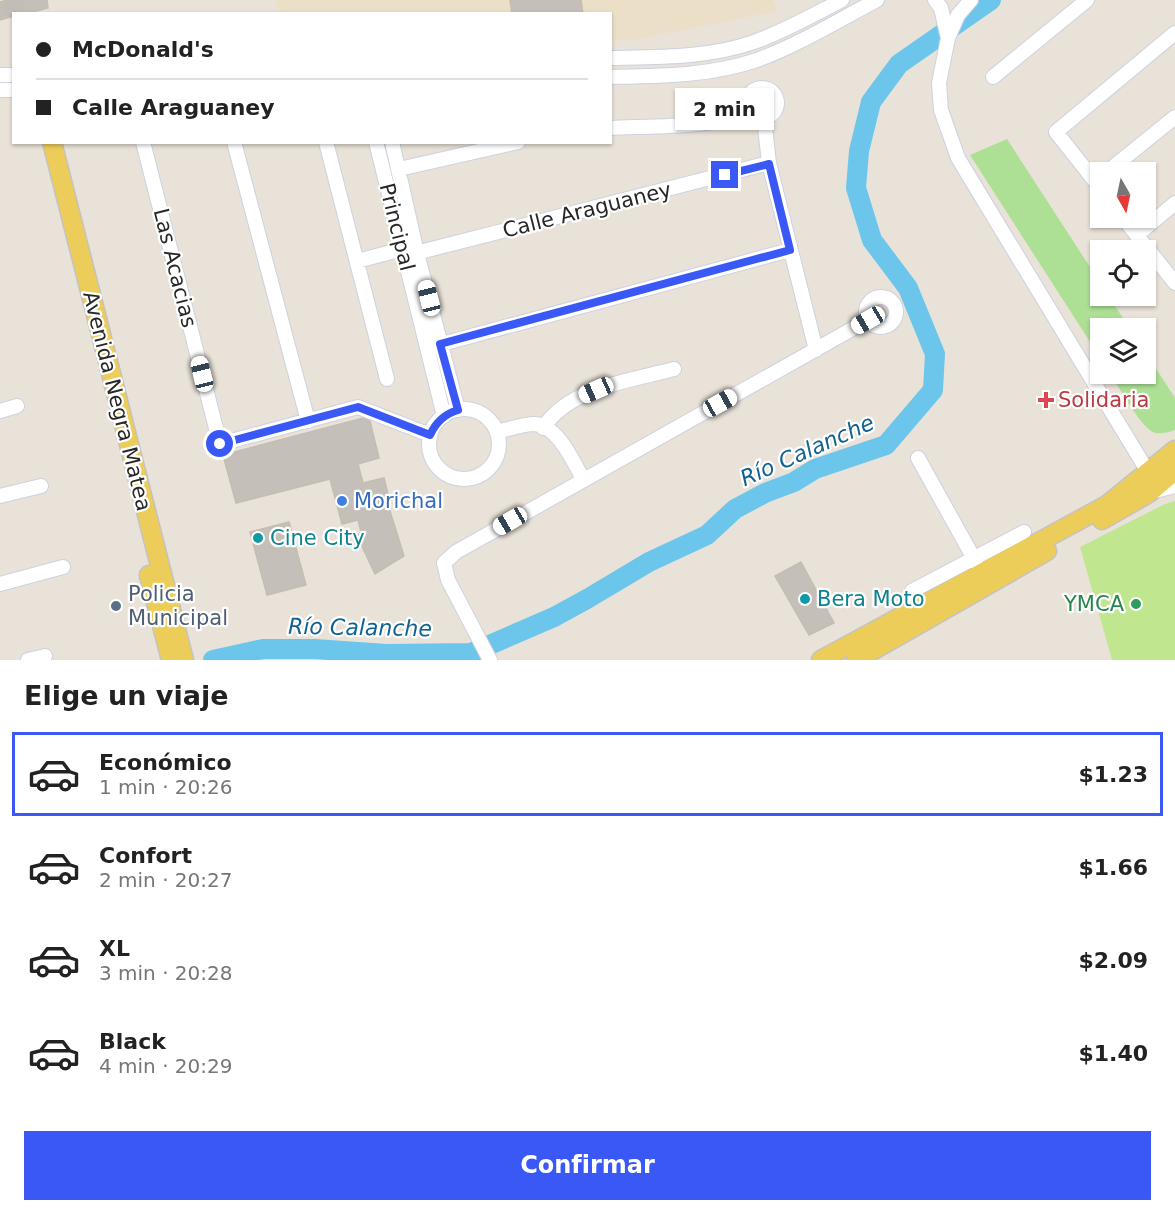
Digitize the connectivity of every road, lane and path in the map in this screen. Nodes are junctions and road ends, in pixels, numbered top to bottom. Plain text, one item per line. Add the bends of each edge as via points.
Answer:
1 (842, 0) edge
2 (876, 0) edge
3 (935, 0) edge
4 (1087, 0) edge
5 (964, 4) edge
6 (1175, 33) edge
7 (948, 38) junction
8 (612, 58) edge
9 (612, 77) edge
10 (993, 77) dead end
11 (750, 112) junction
12 (1175, 117) edge
13 (764, 118) junction
14 (612, 128) edge
15 (43, 144) edge
16 (52, 144) edge
17 (144, 144) edge
18 (235, 144) edge
19 (327, 144) edge
20 (377, 144) edge
21 (393, 144) edge
22 (509, 144) edge
23 (1119, 162) edge
24 (769, 164) junction
25 (399, 169) junction
26 (1090, 172) edge
27 (1175, 203) edge
28 (1131, 228) edge
29 (1137, 235) junction
30 (790, 250) junction
31 (408, 253) junction
32 (357, 261) junction
33 (1175, 283) edge
34 (868, 320) dead end
35 (433, 346) junction
36 (816, 350) junction
37 (674, 369) dead end
38 (387, 379) dead end
39 (17, 406) dead end
40 (458, 410) junction
41 (0, 411) edge
42 (444, 416) junction
43 (308, 421) junction
44 (543, 428) junction
45 (497, 432) junction
46 (430, 435) junction
47 (1175, 450) edge
48 (918, 458) dead end
49 (1167, 478) edge
50 (583, 479) junction
51 (41, 486) dead end
52 (0, 496) edge
53 (1024, 532) dead end
54 (978, 566) junction
55 (63, 567) dead end
56 (0, 584) edge
57 (45, 656) dead end
58 (177, 658) edge
59 (28, 660) edge
60 (490, 660) edge
61 (821, 660) edge
62 (856, 660) edge

1 - 8 street via 752,43 689,55
2 - 9 street via 757,60 693,74
3 - 7 street
4 - 10 street
5 - 7 street
6 - 26 street via 1056,132
7 - 49 street via 939,83 941,110 958,158
11 - 13 street
11 - 13 street via 750,94 767,89 774,94 777,104 773,114
11 - 14 street via 717,122
12 - 23 street
13 - 24 street
15 - 58 main road, Avenida Negra Matea
16 - 58 main road, Avenida Negra Matea
17 - 43 street, Las Acacias via 220,444
18 - 43 street
19 - 32 street
20 - 31 street, Principal
21 - 25 street, Principal
22 - 25 street
24 - 30 street
24 - 31 street, Calle Araguaney
25 - 31 street, Principal
27 - 29 street
28 - 29 street
29 - 33 street
30 - 35 street
30 - 36 street
31 - 32 street, Calle Araguaney
31 - 35 street, Principal
32 - 38 street
34 - 36 street
35 - 40 street, Principal
35 - 42 street, Principal
36 - 50 street
37 - 44 street via 596,390 562,407
39 - 41 street
40 - 42 street
40 - 45 street via 482,414
42 - 46 street
43 - 46 street, Las Acacias via 358,407
44 - 45 street via 536,424
44 - 50 street via 562,443
45 - 46 street via 498,456 483,474 472,479 448,476 439,469 432,459
47 - 49 main road
48 - 54 street
49 - 54 main road
49 - 62 main road via 1149,493
50 - 60 street via 456,552 444,563 448,580
51 - 52 street
53 - 54 street
54 - 61 main road via 919,607
55 - 56 street
57 - 59 street

